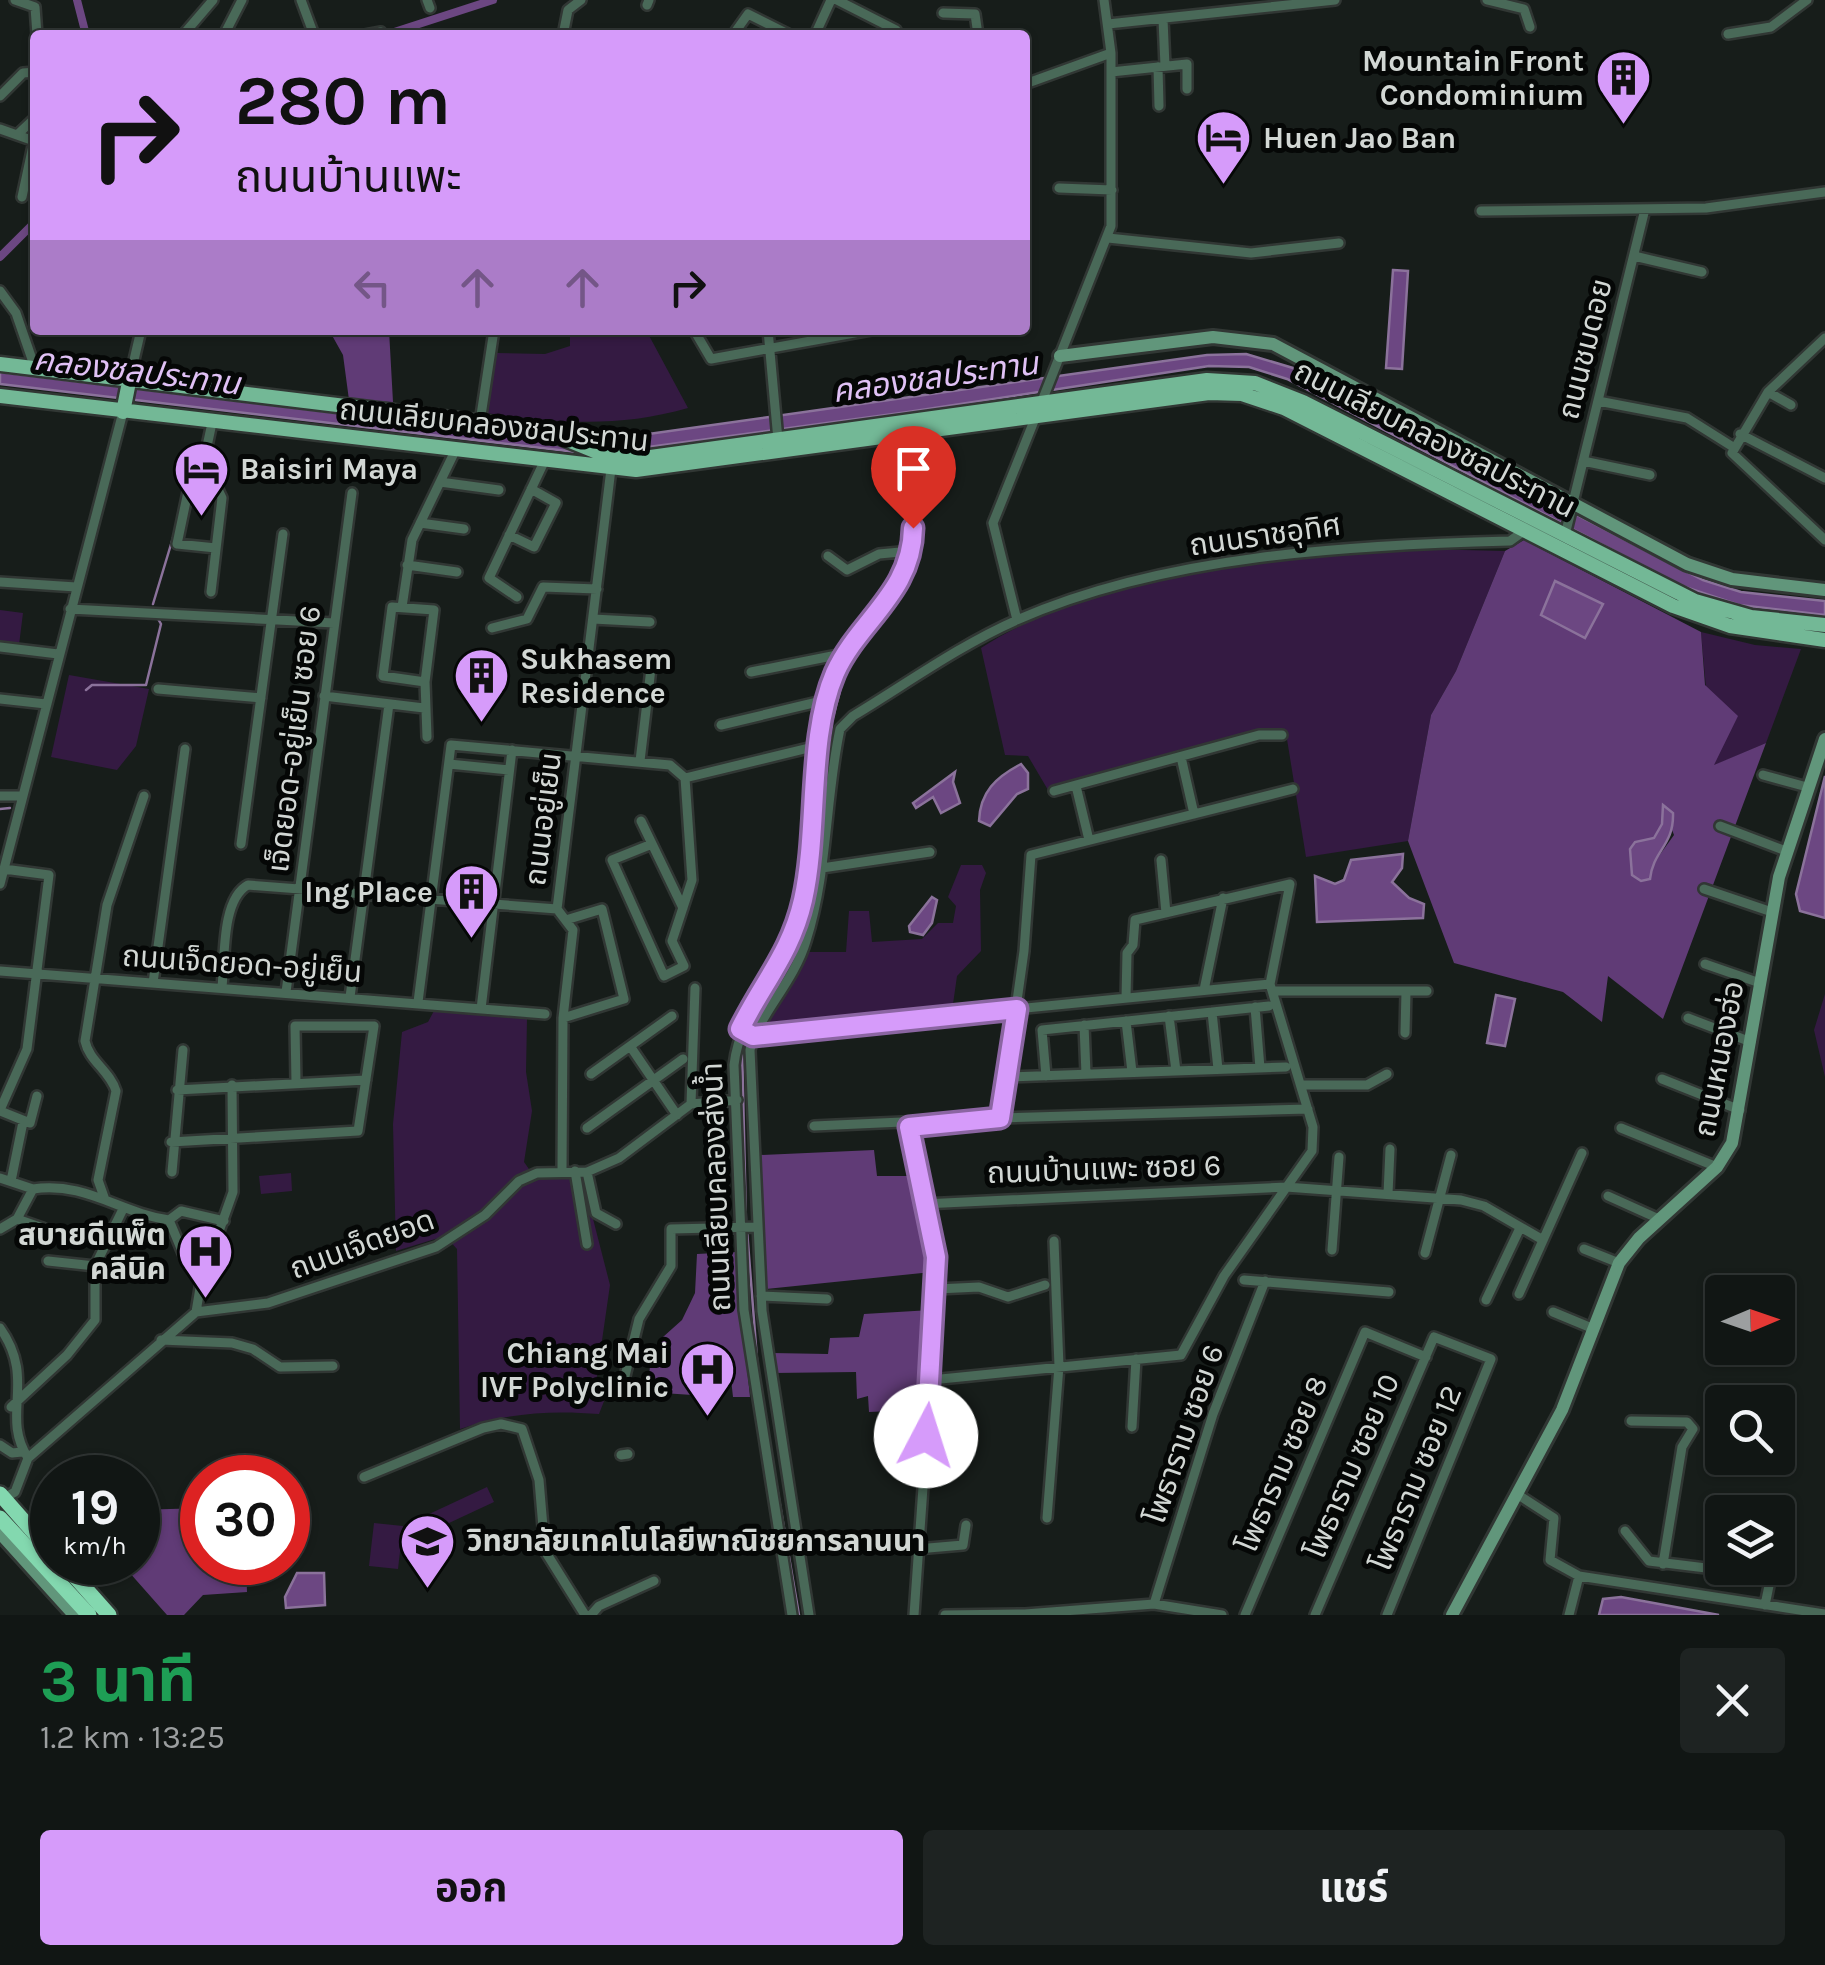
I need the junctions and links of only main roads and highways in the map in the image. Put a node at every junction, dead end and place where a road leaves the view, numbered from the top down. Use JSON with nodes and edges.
{"nodes":[{"id":1,"x":1059,"y":360,"type":"road end"},
{"id":2,"x":0,"y":364,"type":"edge"},
{"id":3,"x":130,"y":377,"type":"junction"},
{"id":4,"x":0,"y":396,"type":"edge"},
{"id":5,"x":1065,"y":405,"type":"junction"},
{"id":6,"x":985,"y":409,"type":"junction"},
{"id":7,"x":123,"y":412,"type":"junction"},
{"id":8,"x":1030,"y":417,"type":"junction"},
{"id":9,"x":612,"y":463,"type":"junction"},
{"id":10,"x":1527,"y":524,"type":"junction"},
{"id":11,"x":1825,"y":590,"type":"edge"},
{"id":12,"x":1825,"y":626,"type":"edge"},
{"id":13,"x":1825,"y":640,"type":"edge"},
{"id":14,"x":1825,"y":739,"type":"edge"},
{"id":15,"x":2,"y":1496,"type":"edge"},
{"id":16,"x":0,"y":1518,"type":"edge"},
{"id":17,"x":30,"y":1528,"type":"edge"},
{"id":18,"x":0,"y":1533,"type":"edge"},
{"id":19,"x":82,"y":1585,"type":"edge"},
{"id":20,"x":63,"y":1609,"type":"edge"},
{"id":21,"x":74,"y":1615,"type":"edge"},
{"id":22,"x":89,"y":1615,"type":"edge"},
{"id":23,"x":109,"y":1615,"type":"edge"},
{"id":24,"x":1452,"y":1615,"type":"edge"}],
"edges":[{"from":1,"to":11,"type":"main road"},
{"from":2,"to":3,"type":"main road","name":"ถนนเลียบคลองชลประทาน"},
{"from":3,"to":7,"type":"main road"},
{"from":3,"to":9,"type":"main road","name":"ถนนเลียบคลองชลประทาน"},
{"from":4,"to":7,"type":"main road","name":"ถนนเลียบคลองชลประทาน"},
{"from":5,"to":6,"type":"main road","name":"ถนนเลียบคลองชลประทาน"},
{"from":5,"to":8,"type":"main road","name":"ถนนเลียบคลองชลประทาน"},
{"from":5,"to":10,"type":"main road","name":"ถนนเลียบคลองชลประทาน"},
{"from":6,"to":8,"type":"main road"},
{"from":6,"to":9,"type":"main road","name":"ถนนเลียบคลองชลประทาน"},
{"from":7,"to":9,"type":"main road","name":"ถนนเลียบคลองชลประทาน"},
{"from":8,"to":9,"type":"main road","name":"ถนนเลียบคลองชลประทาน"},
{"from":10,"to":12,"type":"main road","name":"ถนนเลียบคลองชลประทาน"},
{"from":10,"to":13,"type":"main road","name":"ถนนเลียบคลองชลประทาน"},
{"from":14,"to":24,"type":"main road","name":"ถนนหนองฮ่อ"},
{"from":15,"to":17,"type":"highway"},
{"from":16,"to":22,"type":"highway"},
{"from":18,"to":20,"type":"main road"},
{"from":19,"to":23,"type":"highway"},
{"from":20,"to":21,"type":"main road"}]}
